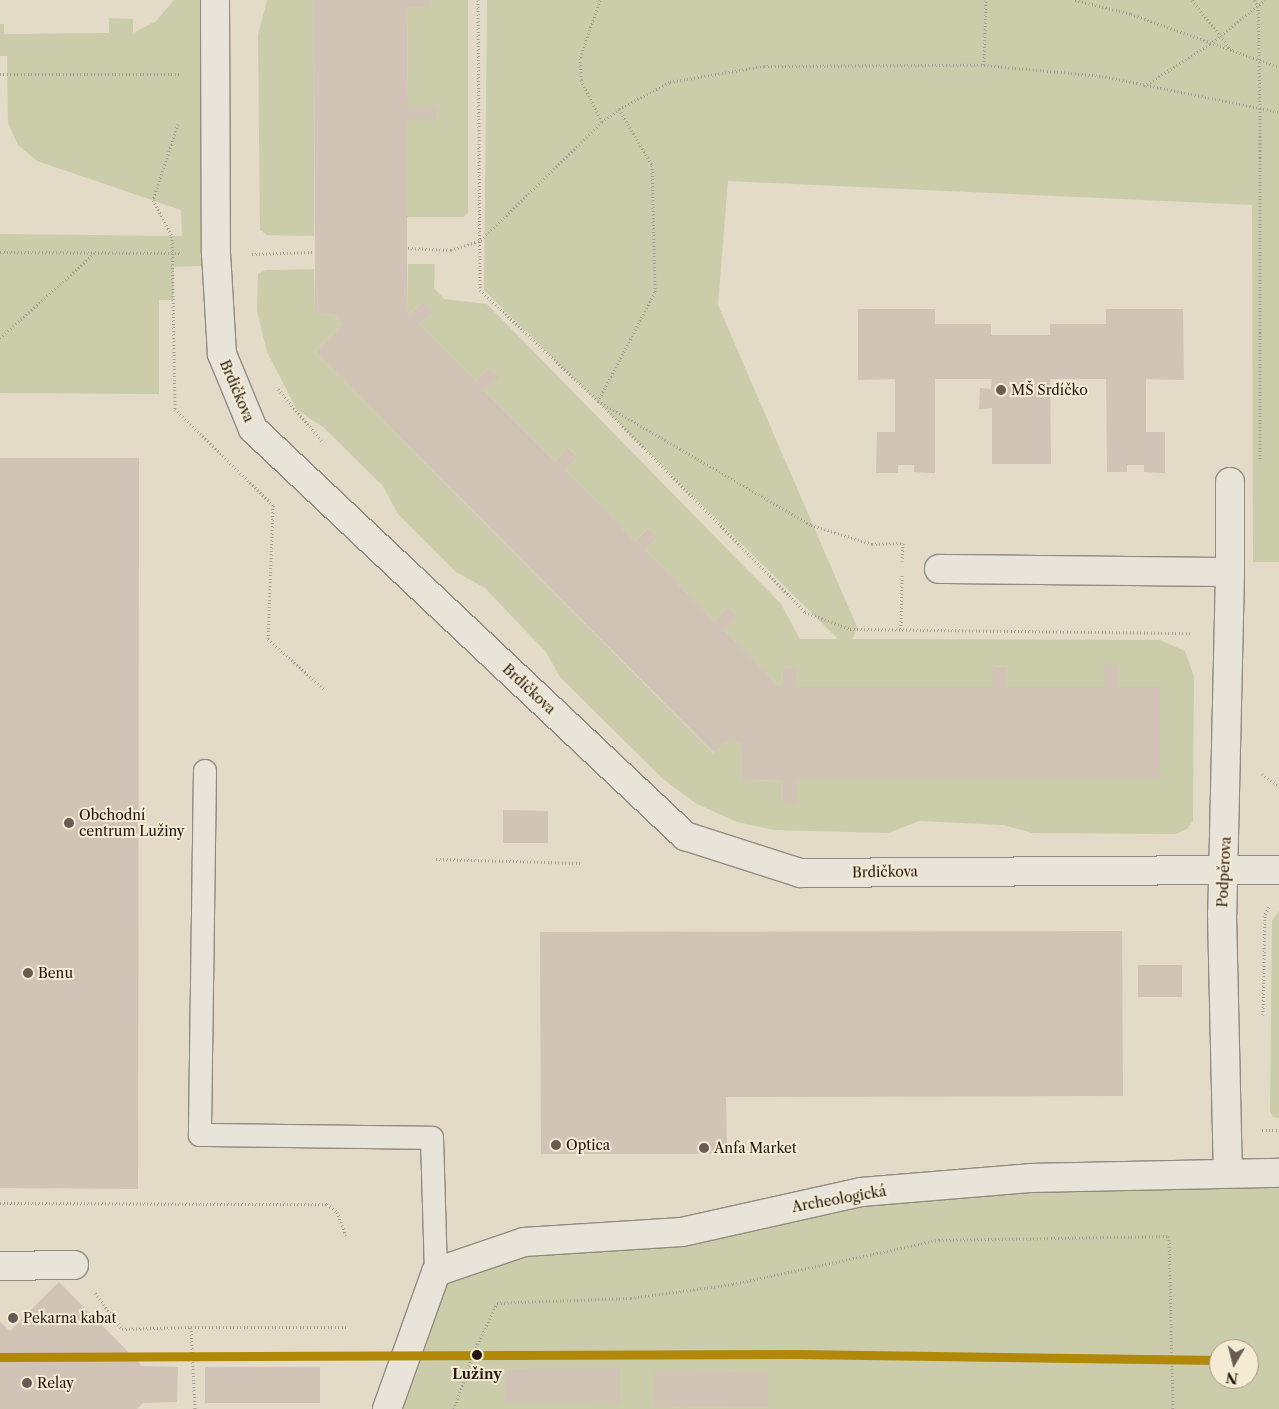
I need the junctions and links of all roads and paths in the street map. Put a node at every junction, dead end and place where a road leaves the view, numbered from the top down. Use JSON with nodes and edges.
{"nodes":[{"id":1,"x":216,"y":0,"type":"edge"},
{"id":2,"x":478,"y":0,"type":"edge"},
{"id":3,"x":600,"y":0,"type":"edge"},
{"id":4,"x":986,"y":0,"type":"edge"},
{"id":5,"x":1075,"y":0,"type":"edge"},
{"id":6,"x":1192,"y":0,"type":"edge"},
{"id":7,"x":1254,"y":0,"type":"edge"},
{"id":8,"x":1265,"y":0,"type":"edge"},
{"id":9,"x":1258,"y":6,"type":"junction"},
{"id":10,"x":1221,"y":35,"type":"junction"},
{"id":11,"x":1210,"y":44,"type":"junction"},
{"id":12,"x":1233,"y":53,"type":"junction"},
{"id":13,"x":1258,"y":61,"type":"junction"},
{"id":14,"x":984,"y":65,"type":"junction"},
{"id":15,"x":1279,"y":66,"type":"edge"},
{"id":16,"x":0,"y":74,"type":"edge"},
{"id":17,"x":216,"y":74,"type":"junction"},
{"id":18,"x":1144,"y":86,"type":"junction"},
{"id":19,"x":1260,"y":108,"type":"junction"},
{"id":20,"x":619,"y":109,"type":"junction"},
{"id":21,"x":1279,"y":112,"type":"edge"},
{"id":22,"x":180,"y":119,"type":"dead end"},
{"id":23,"x":602,"y":122,"type":"junction"},
{"id":24,"x":480,"y":240,"type":"junction"},
{"id":25,"x":252,"y":244,"type":"dead end"},
{"id":26,"x":408,"y":248,"type":"dead end"},
{"id":27,"x":0,"y":252,"type":"edge"},
{"id":28,"x":96,"y":252,"type":"junction"},
{"id":29,"x":173,"y":252,"type":"junction"},
{"id":30,"x":314,"y":252,"type":"dead end"},
{"id":31,"x":216,"y":253,"type":"junction"},
{"id":32,"x":252,"y":254,"type":"junction"},
{"id":33,"x":253,"y":263,"type":"dead end"},
{"id":34,"x":0,"y":338,"type":"edge"},
{"id":35,"x":272,"y":383,"type":"dead end"},
{"id":36,"x":598,"y":401,"type":"junction"},
{"id":37,"x":323,"y":442,"type":"dead end"},
{"id":38,"x":1260,"y":471,"type":"dead end"},
{"id":39,"x":1230,"y":482,"type":"dead end"},
{"id":40,"x":270,"y":558,"type":"dead end"},
{"id":41,"x":939,"y":569,"type":"dead end"},
{"id":42,"x":1230,"y":572,"type":"junction"},
{"id":43,"x":901,"y":629,"type":"junction"},
{"id":44,"x":1196,"y":641,"type":"dead end"},
{"id":45,"x":325,"y":690,"type":"dead end"},
{"id":46,"x":1255,"y":768,"type":"dead end"},
{"id":47,"x":205,"y":771,"type":"dead end"},
{"id":48,"x":1279,"y":787,"type":"edge"},
{"id":49,"x":436,"y":859,"type":"dead end"},
{"id":50,"x":582,"y":862,"type":"dead end"},
{"id":51,"x":1223,"y":870,"type":"junction"},
{"id":52,"x":1279,"y":870,"type":"edge"},
{"id":53,"x":1272,"y":902,"type":"dead end"},
{"id":54,"x":1263,"y":1022,"type":"dead end"},
{"id":55,"x":1261,"y":1120,"type":"dead end"},
{"id":56,"x":1260,"y":1130,"type":"dead end"},
{"id":57,"x":1228,"y":1172,"type":"junction"},
{"id":58,"x":1279,"y":1173,"type":"edge"},
{"id":59,"x":0,"y":1204,"type":"edge"},
{"id":60,"x":346,"y":1235,"type":"dead end"},
{"id":61,"x":74,"y":1265,"type":"joint"},
{"id":62,"x":0,"y":1266,"type":"edge"},
{"id":63,"x":436,"y":1272,"type":"junction"},
{"id":64,"x":191,"y":1327,"type":"junction"},
{"id":65,"x":346,"y":1327,"type":"dead end"},
{"id":66,"x":195,"y":1409,"type":"edge"},
{"id":67,"x":387,"y":1409,"type":"edge"},
{"id":68,"x":454,"y":1409,"type":"edge"},
{"id":69,"x":1173,"y":1409,"type":"edge"}],
"edges":[{"from":1,"to":17,"type":"street","name":"Brdičkova"},
{"from":2,"to":24,"type":"path"},
{"from":3,"to":23,"type":"path"},
{"from":4,"to":14,"type":"path"},
{"from":5,"to":11,"type":"path"},
{"from":6,"to":10,"type":"path"},
{"from":7,"to":9,"type":"path"},
{"from":8,"to":9,"type":"path"},
{"from":9,"to":10,"type":"path"},
{"from":9,"to":13,"type":"path"},
{"from":10,"to":11,"type":"path"},
{"from":10,"to":12,"type":"path"},
{"from":11,"to":12,"type":"path"},
{"from":11,"to":18,"type":"path"},
{"from":12,"to":13,"type":"path"},
{"from":13,"to":15,"type":"path"},
{"from":13,"to":19,"type":"path"},
{"from":14,"to":18,"type":"path"},
{"from":14,"to":20,"type":"path"},
{"from":16,"to":17,"type":"path"},
{"from":17,"to":31,"type":"street","name":"Brdičkova"},
{"from":18,"to":19,"type":"path"},
{"from":19,"to":21,"type":"path"},
{"from":19,"to":38,"type":"path"},
{"from":20,"to":23,"type":"path"},
{"from":20,"to":36,"type":"path"},
{"from":22,"to":29,"type":"path"},
{"from":23,"to":24,"type":"path"},
{"from":24,"to":26,"type":"path"},
{"from":24,"to":36,"type":"path"},
{"from":25,"to":32,"type":"path"},
{"from":27,"to":28,"type":"path"},
{"from":28,"to":29,"type":"path"},
{"from":28,"to":34,"type":"path"},
{"from":29,"to":31,"type":"path"},
{"from":30,"to":32,"type":"path"},
{"from":31,"to":32,"type":"path"},
{"from":31,"to":51,"type":"street","name":"Brdičkova"},
{"from":32,"to":33,"type":"path"},
{"from":35,"to":37,"type":"path"},
{"from":36,"to":43,"type":"path"},
{"from":36,"to":43,"type":"path"},
{"from":39,"to":42,"type":"street","name":"Podpěrova"},
{"from":40,"to":45,"type":"path"},
{"from":41,"to":42,"type":"street"},
{"from":42,"to":51,"type":"street","name":"Podpěrova"},
{"from":43,"to":44,"type":"path"},
{"from":46,"to":48,"type":"path"},
{"from":47,"to":63,"type":"lane"},
{"from":49,"to":50,"type":"path"},
{"from":51,"to":52,"type":"street","name":"Brdičkova"},
{"from":51,"to":57,"type":"street","name":"Podpěrova"},
{"from":53,"to":54,"type":"path"},
{"from":55,"to":56,"type":"path"},
{"from":57,"to":58,"type":"street","name":"Archeologická"},
{"from":57,"to":63,"type":"street","name":"Archeologická"},
{"from":59,"to":60,"type":"path"},
{"from":61,"to":62,"type":"street"},
{"from":61,"to":64,"type":"path"},
{"from":63,"to":67,"type":"street"},
{"from":64,"to":65,"type":"path"},
{"from":64,"to":66,"type":"path"},
{"from":68,"to":69,"type":"path"}]}
